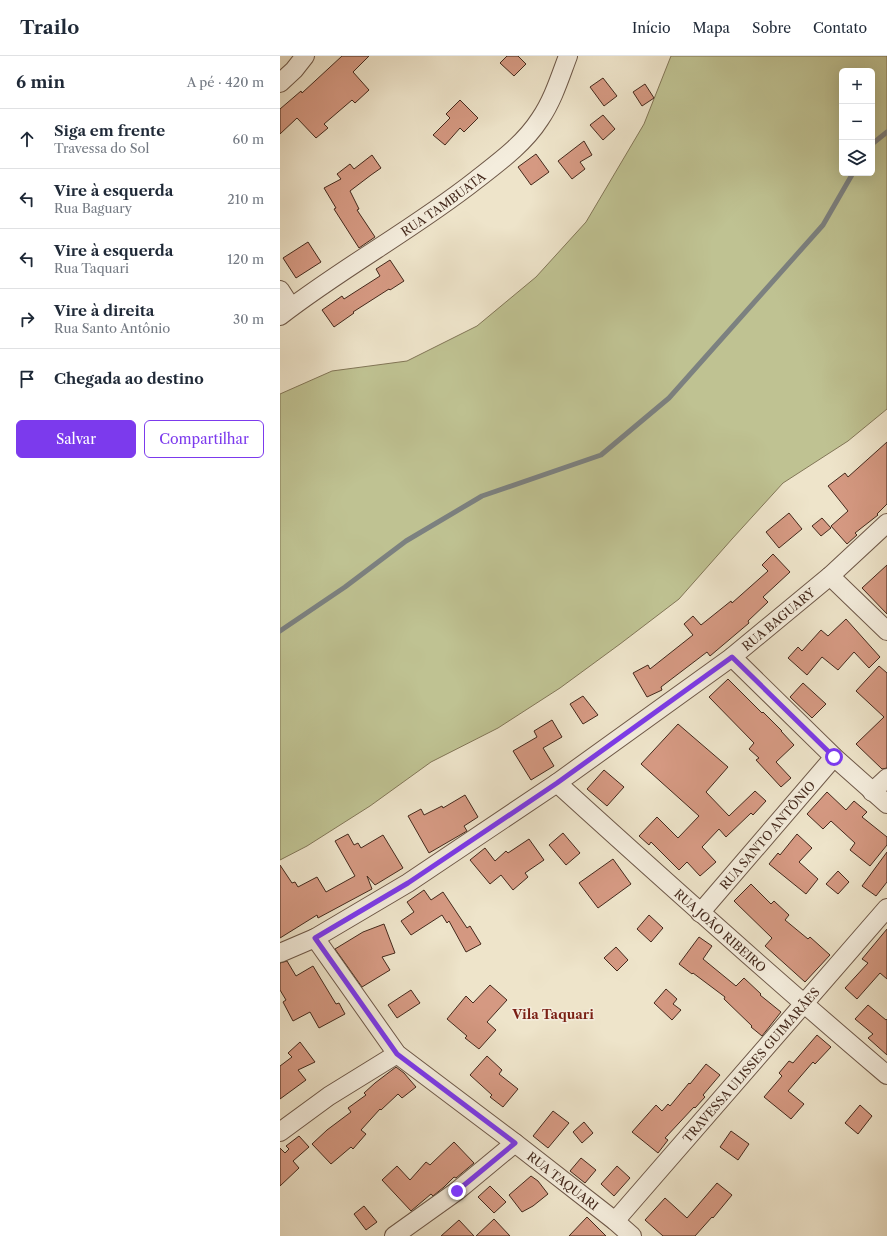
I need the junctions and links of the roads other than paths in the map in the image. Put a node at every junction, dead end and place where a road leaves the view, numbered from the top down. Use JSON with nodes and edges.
{"nodes":[{"id":1,"x":305,"y":56,"type":"edge"},
{"id":2,"x":568,"y":56,"type":"edge"},
{"id":3,"x":280,"y":83,"type":"edge"},
{"id":4,"x":280,"y":290,"type":"edge"},
{"id":5,"x":286,"y":312,"type":"edge"},
{"id":6,"x":887,"y":523,"type":"edge"},
{"id":7,"x":830,"y":576,"type":"junction"},
{"id":8,"x":887,"y":631,"type":"edge"},
{"id":9,"x":732,"y":657,"type":"junction"},
{"id":10,"x":834,"y":757,"type":"junction"},
{"id":11,"x":887,"y":778,"type":"edge"},
{"id":12,"x":557,"y":783,"type":"junction"},
{"id":13,"x":872,"y":792,"type":"junction"},
{"id":14,"x":887,"y":804,"type":"edge"},
{"id":15,"x":887,"y":908,"type":"edge"},
{"id":16,"x":700,"y":913,"type":"junction"},
{"id":17,"x":315,"y":938,"type":"junction"},
{"id":18,"x":280,"y":953,"type":"edge"},
{"id":19,"x":804,"y":1004,"type":"junction"},
{"id":20,"x":397,"y":1054,"type":"junction"},
{"id":21,"x":887,"y":1075,"type":"edge"},
{"id":22,"x":280,"y":1132,"type":"edge"},
{"id":23,"x":515,"y":1143,"type":"junction"},
{"id":24,"x":615,"y":1221,"type":"junction"},
{"id":25,"x":394,"y":1236,"type":"edge"},
{"id":26,"x":632,"y":1236,"type":"edge"}],
"edges":[{"from":1,"to":3,"type":"street"},
{"from":2,"to":5,"type":"street","name":"RUA TAMBUATA"},
{"from":4,"to":5,"type":"street"},
{"from":6,"to":7,"type":"street","name":"RUA BAGUARY"},
{"from":7,"to":8,"type":"street"},
{"from":7,"to":9,"type":"street","name":"RUA BAGUARY"},
{"from":9,"to":10,"type":"street"},
{"from":9,"to":12,"type":"street","name":"RUA BAGUARY"},
{"from":10,"to":13,"type":"street"},
{"from":10,"to":16,"type":"street","name":"RUA SANTO ANTÔNIO"},
{"from":11,"to":13,"type":"street"},
{"from":12,"to":16,"type":"street","name":"RUA JOÃO RIBEIRO"},
{"from":12,"to":17,"type":"street","name":"RUA BAGUARY"},
{"from":13,"to":14,"type":"street"},
{"from":15,"to":19,"type":"street","name":"TRAVESSA ULISSES GUIMARÃES"},
{"from":16,"to":19,"type":"street","name":"RUA JOÃO RIBEIRO"},
{"from":17,"to":18,"type":"street","name":"RUA BAGUARY"},
{"from":17,"to":20,"type":"street","name":"RUA TAQUARI"},
{"from":19,"to":21,"type":"street","name":"RUA JOÃO RIBEIRO"},
{"from":19,"to":24,"type":"street","name":"TRAVESSA ULISSES GUIMARÃES"},
{"from":20,"to":22,"type":"street"},
{"from":20,"to":23,"type":"street","name":"RUA TAQUARI"},
{"from":23,"to":24,"type":"street","name":"RUA TAQUARI"},
{"from":23,"to":25,"type":"street"},
{"from":24,"to":26,"type":"street","name":"RUA TAQUARI"}]}
